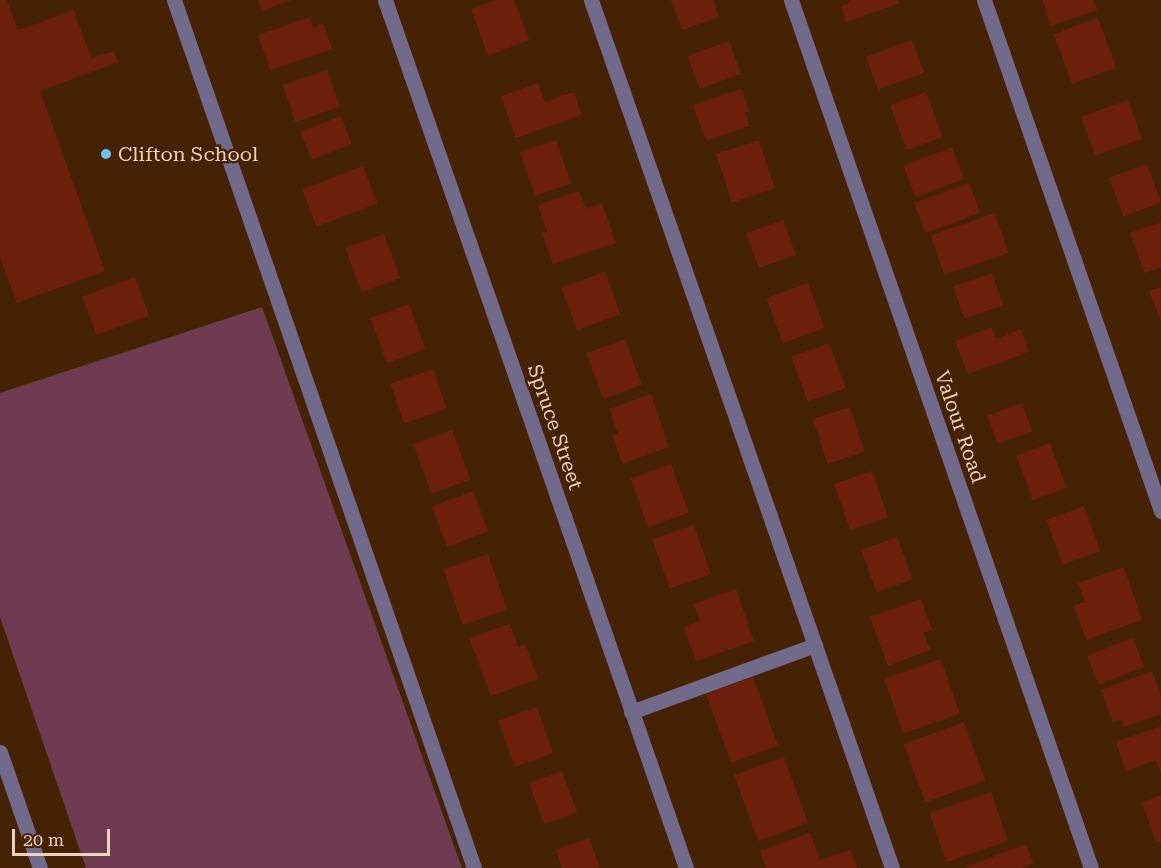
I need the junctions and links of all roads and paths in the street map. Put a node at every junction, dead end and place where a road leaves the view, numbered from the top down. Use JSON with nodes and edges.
{"nodes":[{"id":1,"x":174,"y":0,"type":"edge"},
{"id":2,"x":385,"y":0,"type":"edge"},
{"id":3,"x":591,"y":0,"type":"edge"},
{"id":4,"x":791,"y":0,"type":"edge"},
{"id":5,"x":984,"y":0,"type":"edge"},
{"id":6,"x":1161,"y":511,"type":"edge"},
{"id":7,"x":815,"y":645,"type":"junction"},
{"id":8,"x":631,"y":712,"type":"junction"},
{"id":9,"x":0,"y":752,"type":"edge"},
{"id":10,"x":40,"y":868,"type":"edge"},
{"id":11,"x":474,"y":868,"type":"edge"},
{"id":12,"x":686,"y":868,"type":"edge"},
{"id":13,"x":892,"y":868,"type":"edge"},
{"id":14,"x":1091,"y":868,"type":"edge"}],
"edges":[{"from":1,"to":11,"type":"street"},
{"from":2,"to":8,"type":"street","name":"Spruce Street"},
{"from":3,"to":7,"type":"street"},
{"from":4,"to":14,"type":"street","name":"Valour Road"},
{"from":5,"to":6,"type":"street"},
{"from":7,"to":8,"type":"street"},
{"from":7,"to":13,"type":"street"},
{"from":8,"to":12,"type":"street","name":"Spruce Street"},
{"from":9,"to":10,"type":"street"}]}
